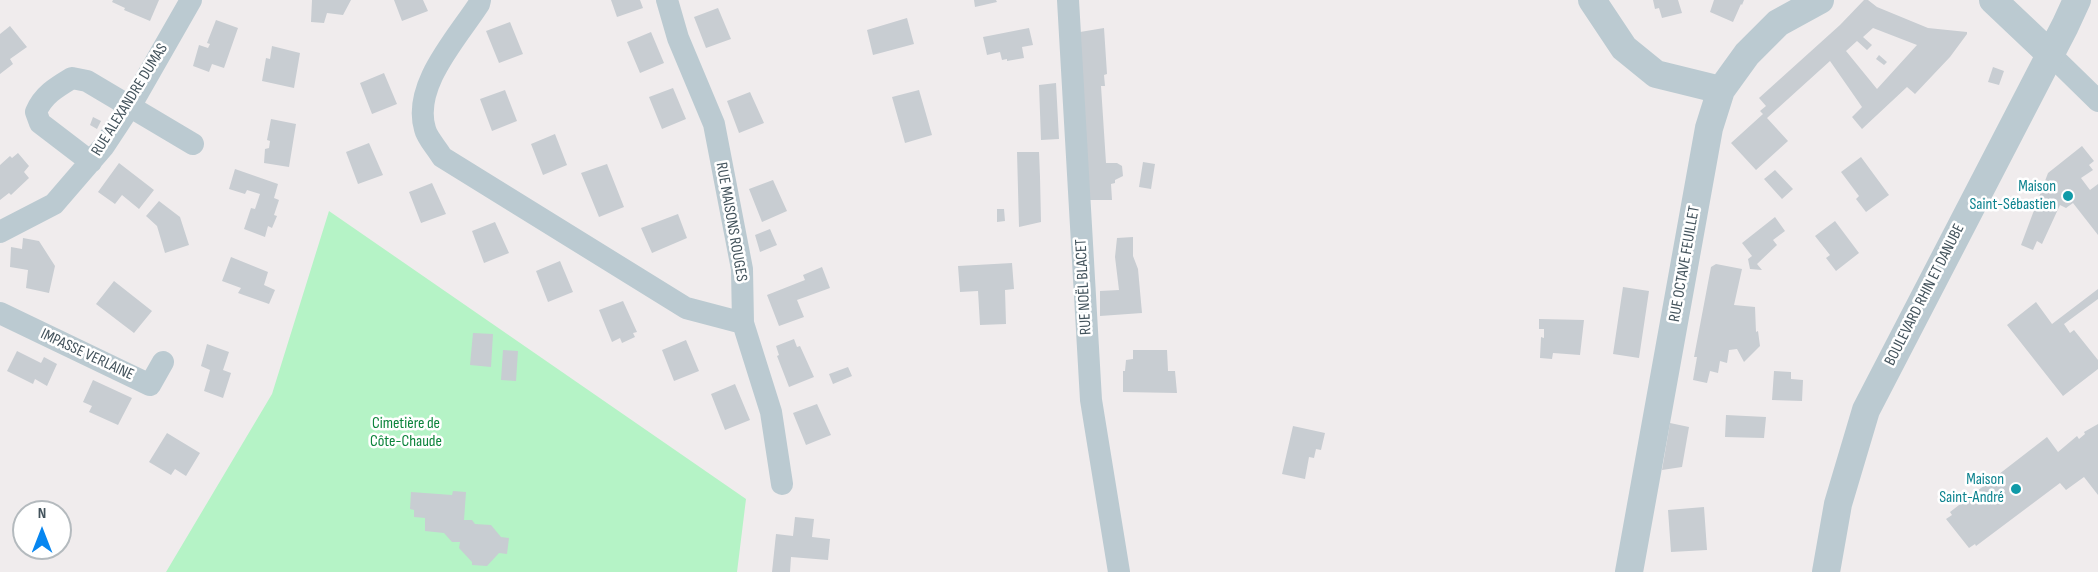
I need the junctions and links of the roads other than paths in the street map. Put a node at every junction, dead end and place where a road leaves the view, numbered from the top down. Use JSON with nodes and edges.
{"nodes":[{"id":1,"x":191,"y":0,"type":"edge"},
{"id":2,"x":480,"y":0,"type":"edge"},
{"id":3,"x":667,"y":0,"type":"edge"},
{"id":4,"x":1068,"y":0,"type":"edge"},
{"id":5,"x":1592,"y":0,"type":"edge"},
{"id":6,"x":1820,"y":0,"type":"edge"},
{"id":7,"x":1993,"y":0,"type":"edge"},
{"id":8,"x":2077,"y":0,"type":"edge"},
{"id":9,"x":2050,"y":54,"type":"junction"},
{"id":10,"x":1721,"y":90,"type":"junction"},
{"id":11,"x":2098,"y":101,"type":"edge"},
{"id":12,"x":131,"y":105,"type":"junction"},
{"id":13,"x":194,"y":144,"type":"dead end"},
{"id":14,"x":91,"y":162,"type":"junction"},
{"id":15,"x":0,"y":232,"type":"edge"},
{"id":16,"x":0,"y":313,"type":"edge"},
{"id":17,"x":743,"y":323,"type":"junction"},
{"id":18,"x":163,"y":362,"type":"dead end"},
{"id":19,"x":782,"y":484,"type":"dead end"},
{"id":20,"x":1119,"y":572,"type":"edge"},
{"id":21,"x":1629,"y":572,"type":"edge"},
{"id":22,"x":1827,"y":572,"type":"edge"}],
"edges":[{"from":1,"to":12,"type":"street","name":"RUE ALEXANDRE DUMAS"},
{"from":2,"to":17,"type":"street"},
{"from":3,"to":17,"type":"street","name":"RUE MAISONS ROUGES"},
{"from":4,"to":20,"type":"street","name":"RUE NOËL BLACET"},
{"from":5,"to":10,"type":"street"},
{"from":6,"to":10,"type":"street","name":"RUE OCTAVE FEUILLET"},
{"from":7,"to":9,"type":"street"},
{"from":8,"to":9,"type":"street","name":"BOULEVARD RHIN ET DANUBE"},
{"from":9,"to":11,"type":"street"},
{"from":9,"to":22,"type":"street","name":"BOULEVARD RHIN ET DANUBE"},
{"from":10,"to":21,"type":"street","name":"RUE OCTAVE FEUILLET"},
{"from":12,"to":13,"type":"street"},
{"from":12,"to":14,"type":"street","name":"RUE ALEXANDRE DUMAS"},
{"from":12,"to":14,"type":"street"},
{"from":14,"to":15,"type":"street","name":"RUE ALEXANDRE DUMAS"},
{"from":16,"to":18,"type":"street","name":"IMPASSE VERLAINE"},
{"from":17,"to":19,"type":"street","name":"RUE MAISONS ROUGES"}]}
